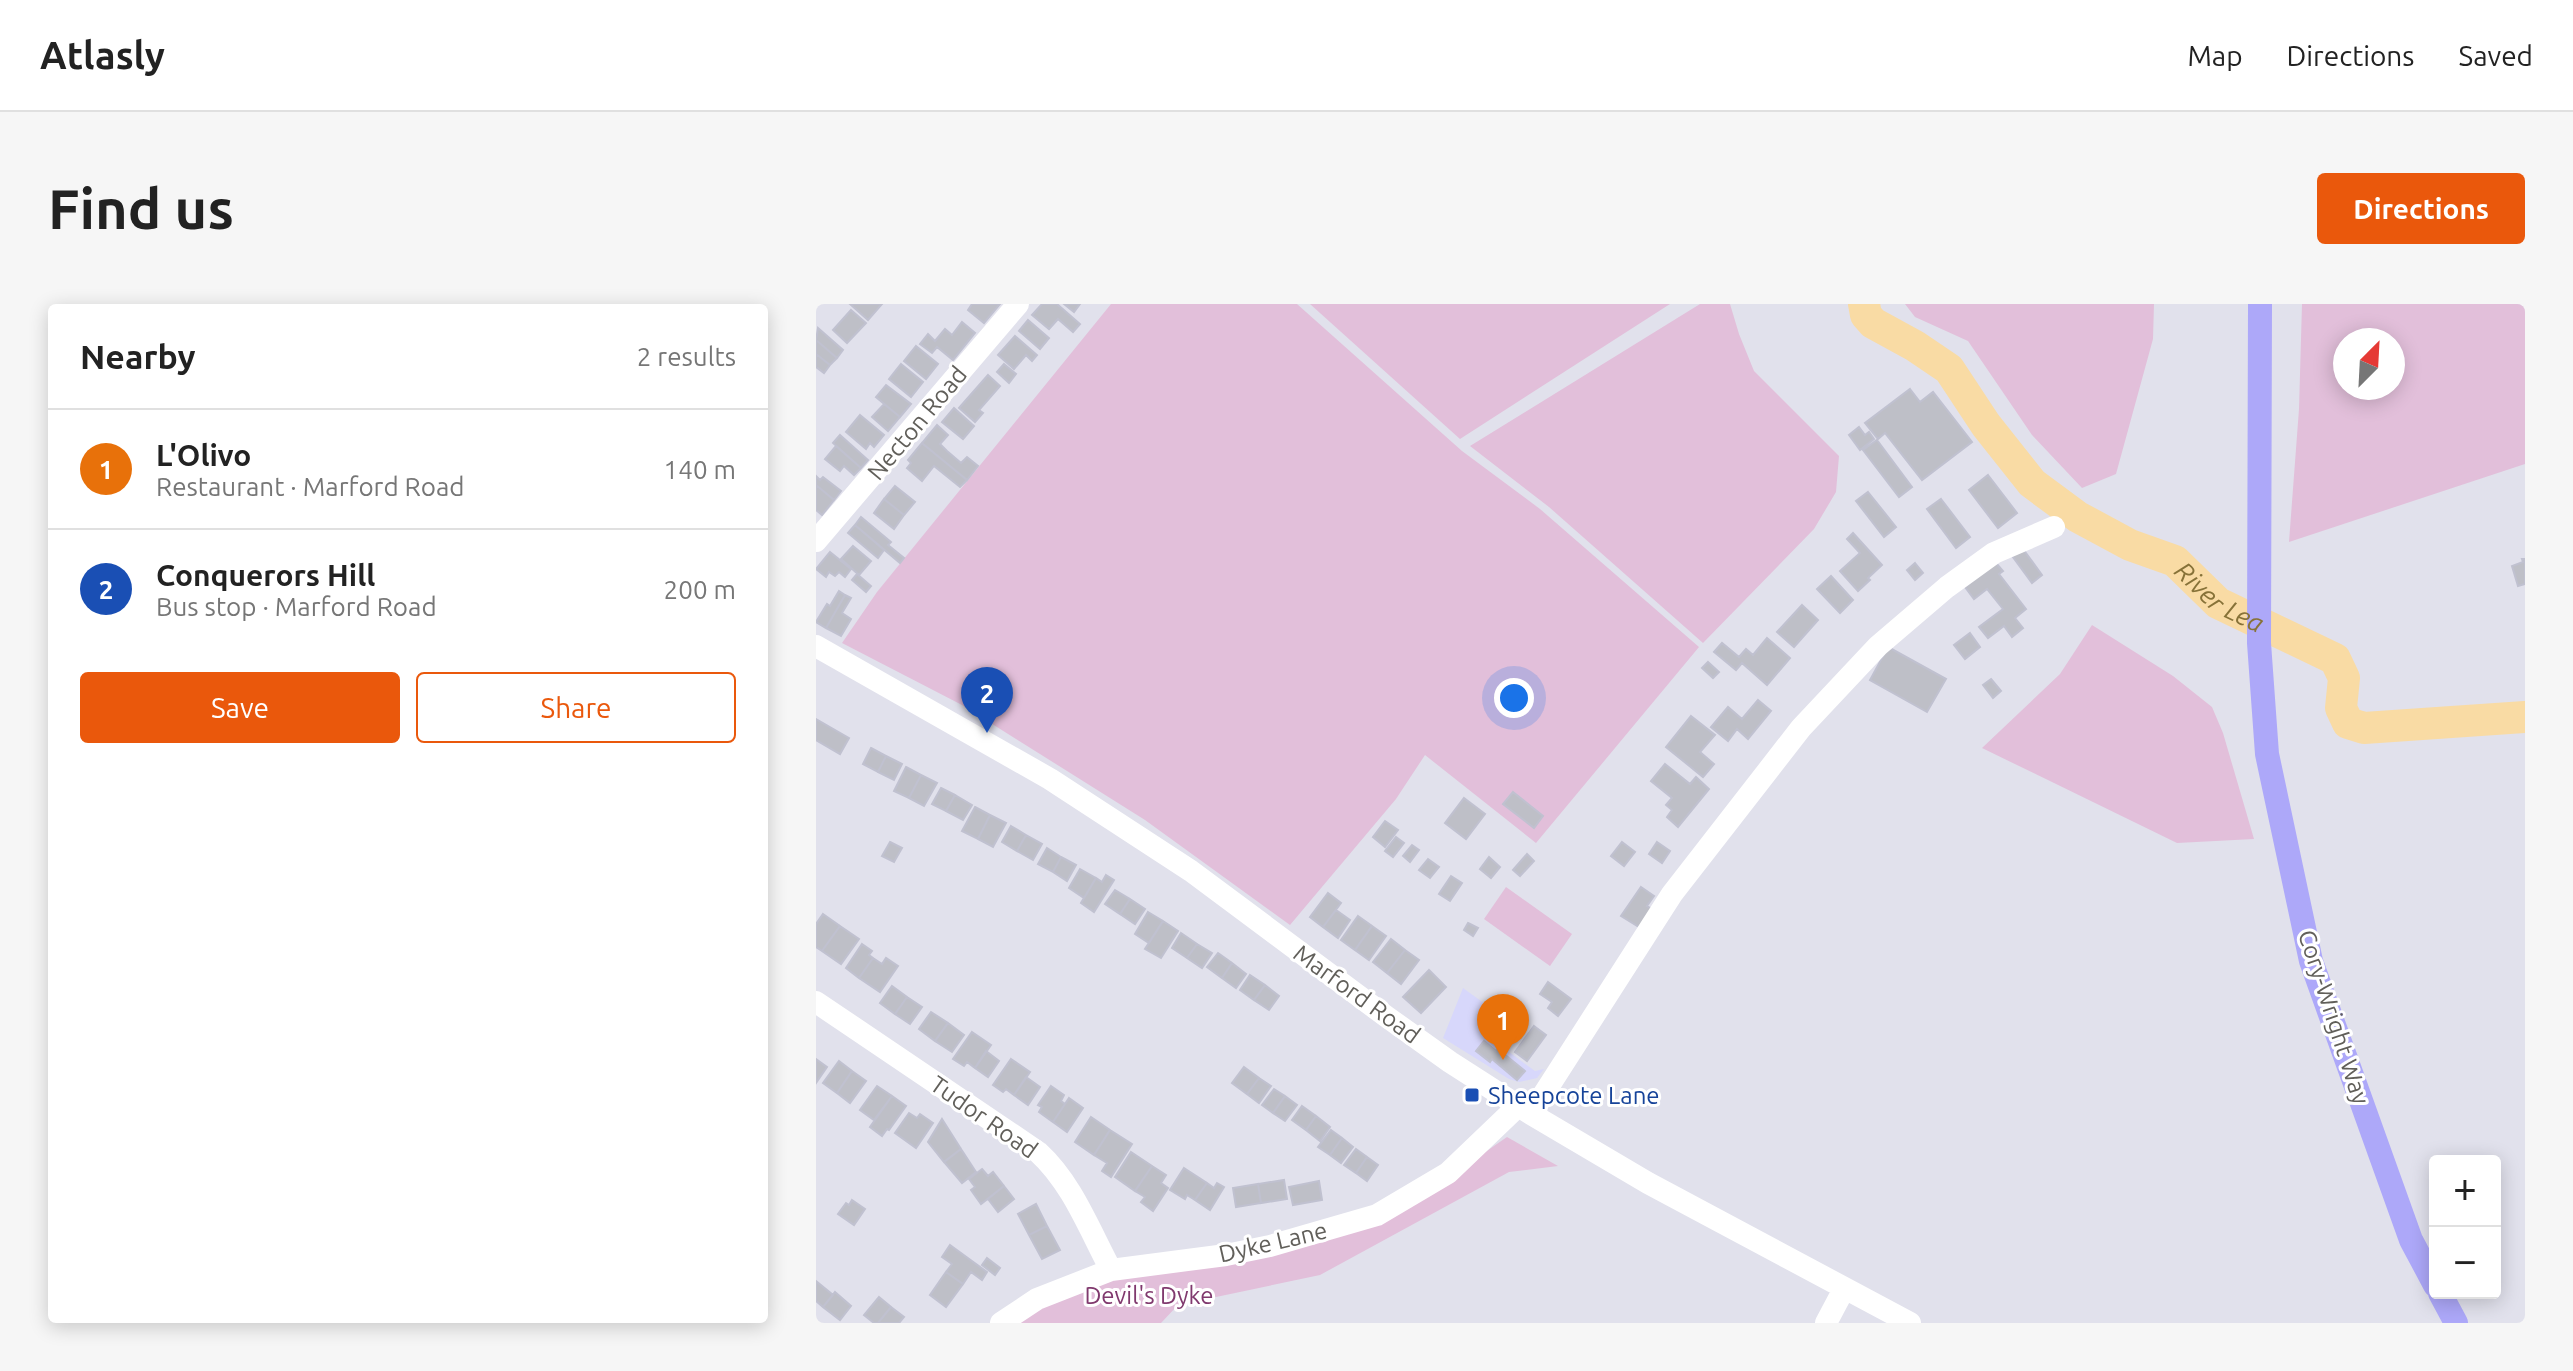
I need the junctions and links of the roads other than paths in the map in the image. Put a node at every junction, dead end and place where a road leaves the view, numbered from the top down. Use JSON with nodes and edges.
{"nodes":[{"id":1,"x":1018,"y":304,"type":"edge"},
{"id":2,"x":2260,"y":304,"type":"edge"},
{"id":3,"x":2054,"y":527,"type":"dead end"},
{"id":4,"x":816,"y":541,"type":"edge"},
{"id":5,"x":816,"y":646,"type":"edge"},
{"id":6,"x":816,"y":1002,"type":"edge"},
{"id":7,"x":1524,"y":1110,"type":"junction"},
{"id":8,"x":1111,"y":1270,"type":"junction"},
{"id":9,"x":2429,"y":1274,"type":"edge"},
{"id":10,"x":1844,"y":1289,"type":"junction"},
{"id":11,"x":2443,"y":1299,"type":"edge"},
{"id":12,"x":1001,"y":1323,"type":"edge"},
{"id":13,"x":1826,"y":1323,"type":"edge"},
{"id":14,"x":1910,"y":1323,"type":"edge"},
{"id":15,"x":2456,"y":1323,"type":"edge"}],
"edges":[{"from":1,"to":4,"type":"street","name":"Necton Road"},
{"from":2,"to":9,"type":"main road","name":"Cory-Wright Way"},
{"from":3,"to":7,"type":"street"},
{"from":5,"to":7,"type":"street","name":"Marford Road"},
{"from":6,"to":8,"type":"street","name":"Tudor Road"},
{"from":7,"to":8,"type":"street","name":"Dyke Lane"},
{"from":7,"to":10,"type":"street","name":"Marford Road"},
{"from":8,"to":12,"type":"street","name":"Dyke Lane"},
{"from":10,"to":13,"type":"street"},
{"from":10,"to":14,"type":"street","name":"Marford Road"},
{"from":11,"to":15,"type":"main road"}]}
